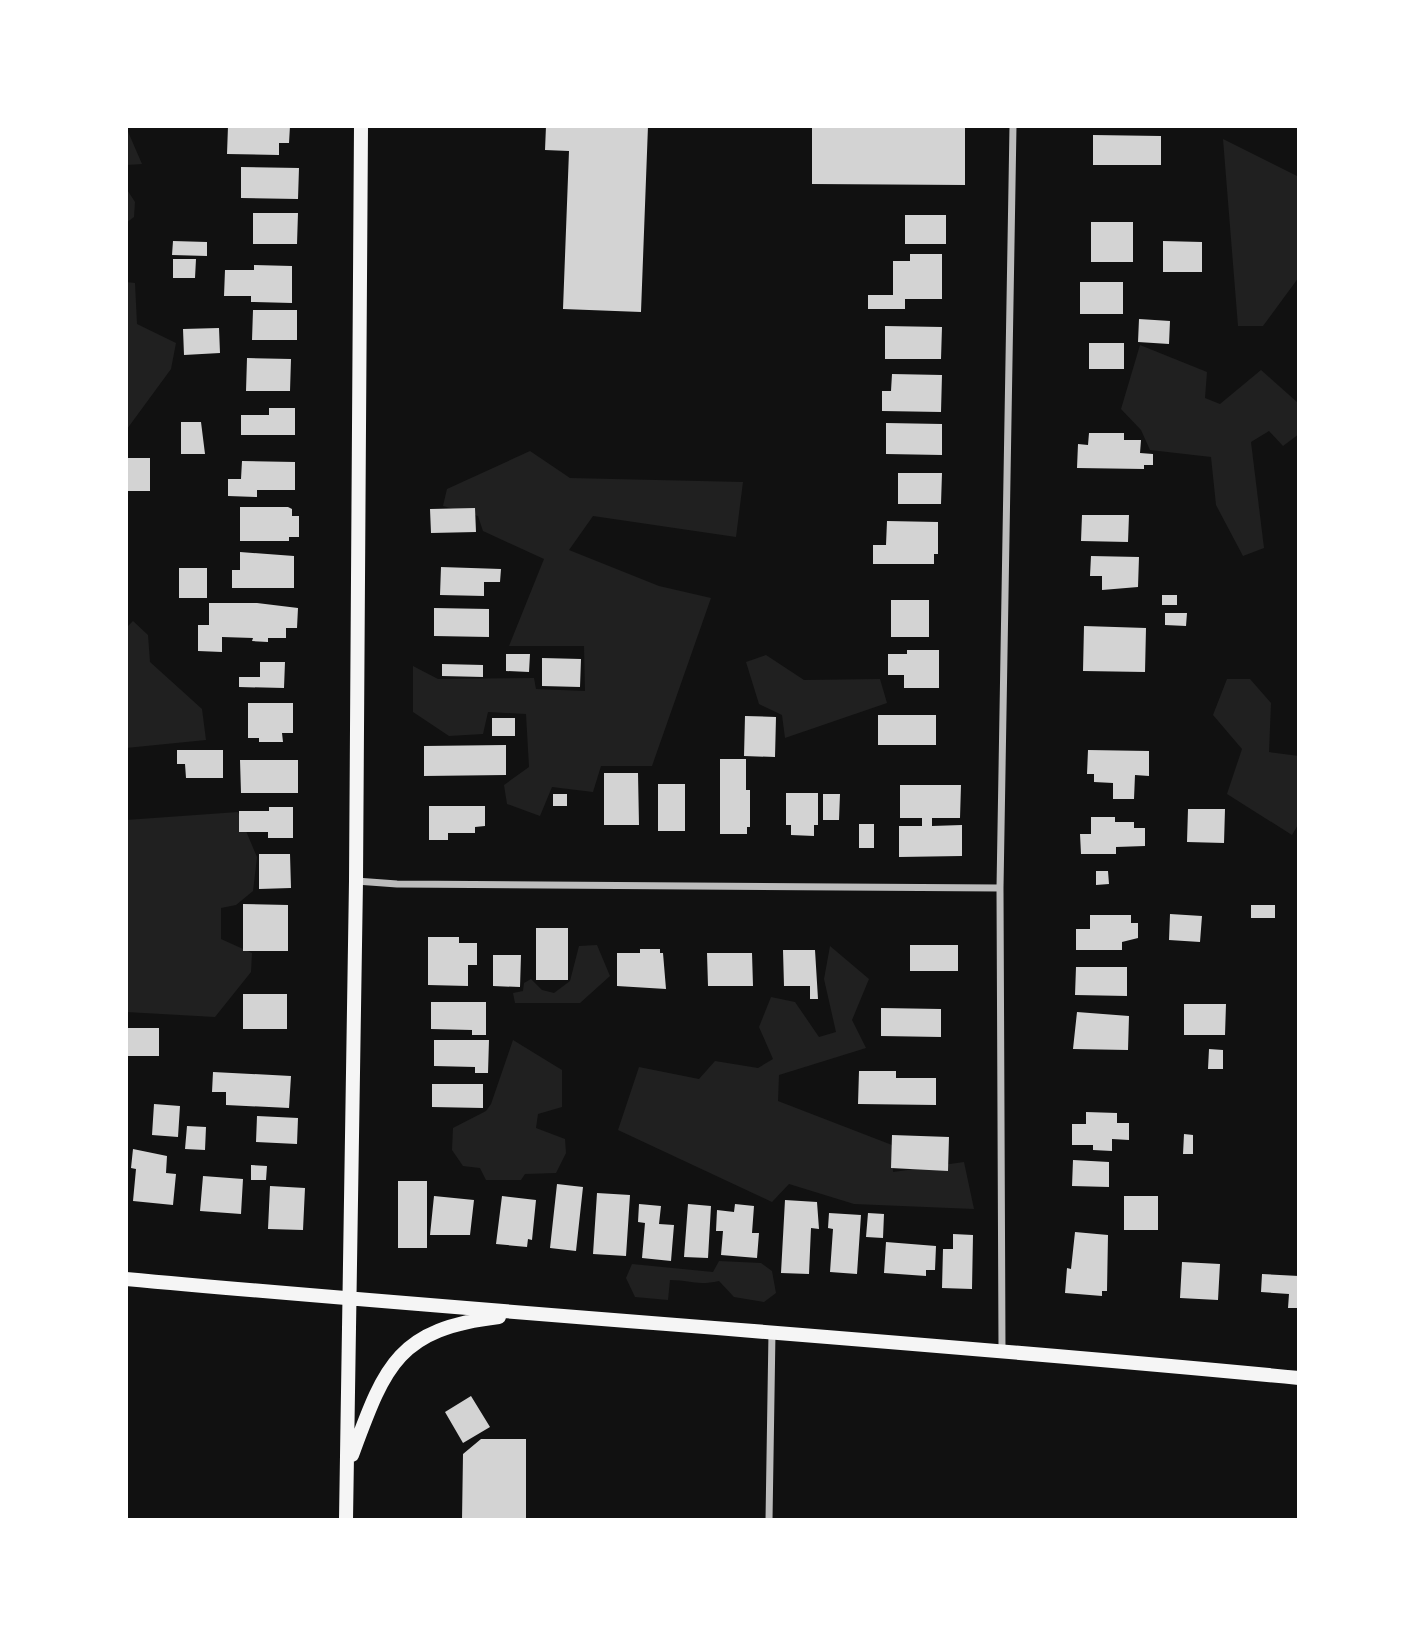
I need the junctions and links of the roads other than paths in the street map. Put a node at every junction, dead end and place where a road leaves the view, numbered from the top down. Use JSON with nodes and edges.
{"nodes":[{"id":1,"x":361,"y":126,"type":"edge"},
{"id":2,"x":1013,"y":126,"type":"edge"},
{"id":3,"x":356,"y":881,"type":"junction"},
{"id":4,"x":1000,"y":888,"type":"junction"},
{"id":5,"x":126,"y":1279,"type":"edge"},
{"id":6,"x":351,"y":1300,"type":"junction"},
{"id":7,"x":532,"y":1313,"type":"junction"},
{"id":8,"x":772,"y":1330,"type":"junction"},
{"id":9,"x":1002,"y":1349,"type":"junction"},
{"id":10,"x":1299,"y":1378,"type":"edge"},
{"id":11,"x":347,"y":1469,"type":"junction"},
{"id":12,"x":346,"y":1520,"type":"edge"},
{"id":13,"x":769,"y":1520,"type":"edge"}],
"edges":[{"from":1,"to":3,"type":"main road"},
{"from":2,"to":4,"type":"street"},
{"from":3,"to":4,"type":"street"},
{"from":3,"to":6,"type":"main road"},
{"from":4,"to":9,"type":"street"},
{"from":5,"to":6,"type":"main road"},
{"from":6,"to":7,"type":"main road"},
{"from":6,"to":11,"type":"main road"},
{"from":7,"to":8,"type":"main road"},
{"from":7,"to":11,"type":"main road"},
{"from":8,"to":9,"type":"main road"},
{"from":8,"to":13,"type":"street"},
{"from":9,"to":10,"type":"main road"},
{"from":11,"to":12,"type":"main road"}]}
